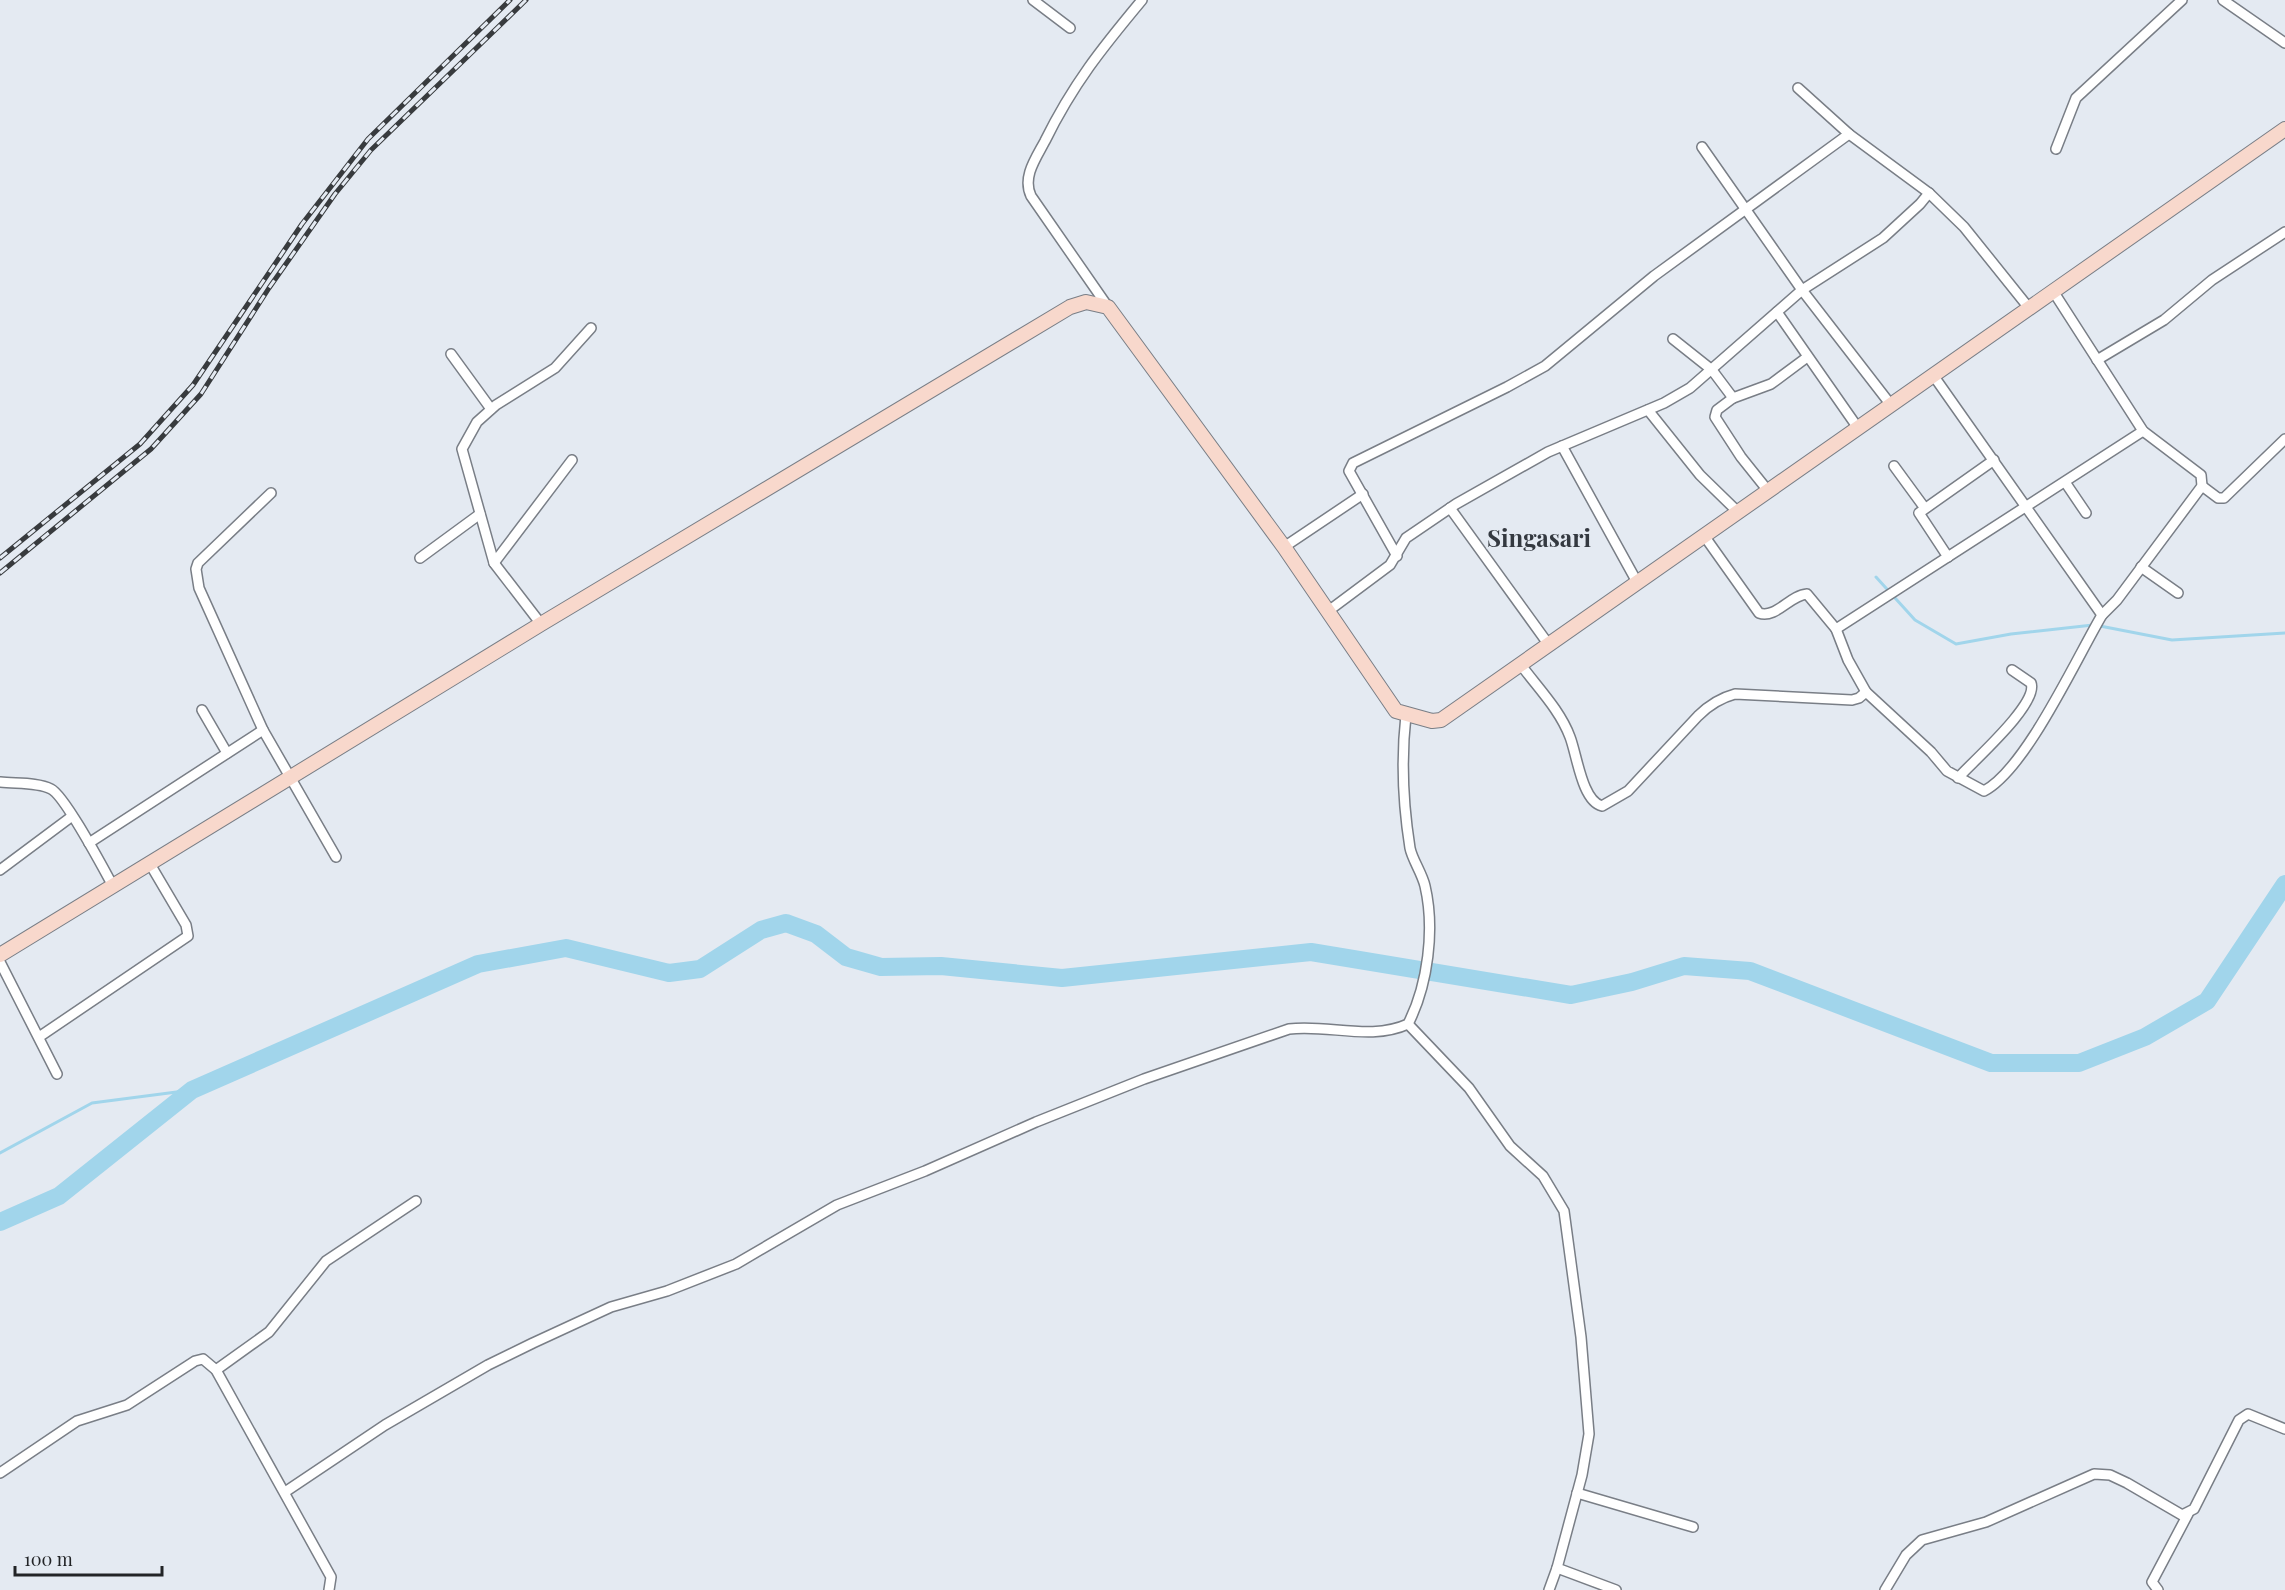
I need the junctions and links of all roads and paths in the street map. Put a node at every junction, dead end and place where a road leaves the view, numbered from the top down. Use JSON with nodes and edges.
{"nodes":[{"id":1,"x":1033,"y":0,"type":"edge"},
{"id":2,"x":1142,"y":0,"type":"edge"},
{"id":3,"x":2182,"y":0,"type":"edge"},
{"id":4,"x":2223,"y":0,"type":"edge"},
{"id":5,"x":1070,"y":28,"type":"dead end"},
{"id":6,"x":2285,"y":43,"type":"edge"},
{"id":7,"x":1798,"y":88,"type":"dead end"},
{"id":8,"x":2285,"y":129,"type":"edge"},
{"id":9,"x":1849,"y":134,"type":"junction"},
{"id":10,"x":1702,"y":147,"type":"dead end"},
{"id":11,"x":2056,"y":149,"type":"dead end"},
{"id":12,"x":1929,"y":193,"type":"junction"},
{"id":13,"x":1746,"y":210,"type":"junction"},
{"id":14,"x":2285,"y":232,"type":"edge"},
{"id":15,"x":1802,"y":290,"type":"junction"},
{"id":16,"x":2053,"y":291,"type":"junction"},
{"id":17,"x":1108,"y":307,"type":"junction"},
{"id":18,"x":2029,"y":308,"type":"junction"},
{"id":19,"x":1777,"y":312,"type":"junction"},
{"id":20,"x":591,"y":328,"type":"dead end"},
{"id":21,"x":1673,"y":339,"type":"dead end"},
{"id":22,"x":451,"y":354,"type":"dead end"},
{"id":23,"x":1806,"y":358,"type":"junction"},
{"id":24,"x":2097,"y":360,"type":"junction"},
{"id":25,"x":1712,"y":370,"type":"junction"},
{"id":26,"x":1934,"y":375,"type":"junction"},
{"id":27,"x":1733,"y":398,"type":"junction"},
{"id":28,"x":1891,"y":405,"type":"junction"},
{"id":29,"x":491,"y":409,"type":"junction"},
{"id":30,"x":1648,"y":410,"type":"junction"},
{"id":31,"x":1858,"y":428,"type":"junction"},
{"id":32,"x":2143,"y":431,"type":"junction"},
{"id":33,"x":2285,"y":439,"type":"edge"},
{"id":34,"x":1562,"y":446,"type":"junction"},
{"id":35,"x":572,"y":460,"type":"dead end"},
{"id":36,"x":1994,"y":460,"type":"junction"},
{"id":37,"x":1894,"y":466,"type":"dead end"},
{"id":38,"x":2065,"y":482,"type":"junction"},
{"id":39,"x":2202,"y":486,"type":"junction"},
{"id":40,"x":1769,"y":492,"type":"junction"},
{"id":41,"x":271,"y":493,"type":"dead end"},
{"id":42,"x":1363,"y":494,"type":"junction"},
{"id":43,"x":1924,"y":507,"type":"junction"},
{"id":44,"x":1450,"y":508,"type":"junction"},
{"id":45,"x":2026,"y":508,"type":"junction"},
{"id":46,"x":1739,"y":513,"type":"junction"},
{"id":47,"x":2086,"y":513,"type":"dead end"},
{"id":48,"x":480,"y":514,"type":"junction"},
{"id":49,"x":1705,"y":537,"type":"junction"},
{"id":50,"x":1284,"y":547,"type":"junction"},
{"id":51,"x":1397,"y":556,"type":"junction"},
{"id":52,"x":1948,"y":557,"type":"junction"},
{"id":53,"x":420,"y":558,"type":"dead end"},
{"id":54,"x":494,"y":563,"type":"junction"},
{"id":55,"x":2141,"y":567,"type":"junction"},
{"id":56,"x":1637,"y":582,"type":"junction"},
{"id":57,"x":2178,"y":593,"type":"dead end"},
{"id":58,"x":1327,"y":612,"type":"junction"},
{"id":59,"x":2100,"y":619,"type":"junction"},
{"id":60,"x":541,"y":624,"type":"junction"},
{"id":61,"x":1836,"y":629,"type":"junction"},
{"id":62,"x":1549,"y":645,"type":"junction"},
{"id":63,"x":1521,"y":665,"type":"junction"},
{"id":64,"x":2012,"y":670,"type":"dead end"},
{"id":65,"x":1866,"y":692,"type":"junction"},
{"id":66,"x":202,"y":710,"type":"dead end"},
{"id":67,"x":1406,"y":715,"type":"junction"},
{"id":68,"x":263,"y":730,"type":"junction"},
{"id":69,"x":227,"y":753,"type":"junction"},
{"id":70,"x":291,"y":776,"type":"junction"},
{"id":71,"x":1958,"y":778,"type":"junction"},
{"id":72,"x":0,"y":782,"type":"edge"},
{"id":73,"x":71,"y":817,"type":"junction"},
{"id":74,"x":89,"y":843,"type":"junction"},
{"id":75,"x":336,"y":857,"type":"dead end"},
{"id":76,"x":150,"y":864,"type":"junction"},
{"id":77,"x":0,"y":870,"type":"edge"},
{"id":78,"x":113,"y":886,"type":"junction"},
{"id":79,"x":0,"y":955,"type":"edge"},
{"id":80,"x":0,"y":962,"type":"edge"},
{"id":81,"x":1408,"y":1024,"type":"junction"},
{"id":82,"x":39,"y":1037,"type":"junction"},
{"id":83,"x":57,"y":1074,"type":"dead end"},
{"id":84,"x":416,"y":1201,"type":"dead end"},
{"id":85,"x":216,"y":1370,"type":"junction"},
{"id":86,"x":2285,"y":1429,"type":"edge"},
{"id":87,"x":0,"y":1473,"type":"edge"},
{"id":88,"x":285,"y":1492,"type":"junction"},
{"id":89,"x":1577,"y":1493,"type":"junction"},
{"id":90,"x":2188,"y":1514,"type":"junction"},
{"id":91,"x":1693,"y":1527,"type":"dead end"},
{"id":92,"x":1557,"y":1568,"type":"junction"},
{"id":93,"x":329,"y":1590,"type":"edge"},
{"id":94,"x":1549,"y":1590,"type":"edge"},
{"id":95,"x":1616,"y":1590,"type":"edge"},
{"id":96,"x":1885,"y":1590,"type":"edge"},
{"id":97,"x":2158,"y":1590,"type":"edge"}],
"edges":[{"from":1,"to":5,"type":"street"},
{"from":2,"to":17,"type":"street"},
{"from":3,"to":11,"type":"street"},
{"from":4,"to":6,"type":"street"},
{"from":7,"to":9,"type":"street"},
{"from":8,"to":16,"type":"street"},
{"from":9,"to":12,"type":"street"},
{"from":9,"to":13,"type":"street"},
{"from":10,"to":13,"type":"street"},
{"from":12,"to":15,"type":"street"},
{"from":12,"to":18,"type":"street"},
{"from":13,"to":15,"type":"street"},
{"from":13,"to":42,"type":"street"},
{"from":14,"to":24,"type":"street"},
{"from":15,"to":19,"type":"street"},
{"from":15,"to":28,"type":"street"},
{"from":16,"to":18,"type":"street"},
{"from":16,"to":24,"type":"street"},
{"from":17,"to":50,"type":"street"},
{"from":17,"to":60,"type":"street"},
{"from":18,"to":26,"type":"street"},
{"from":19,"to":23,"type":"street"},
{"from":19,"to":25,"type":"street"},
{"from":20,"to":29,"type":"street"},
{"from":21,"to":25,"type":"street"},
{"from":22,"to":29,"type":"street"},
{"from":23,"to":27,"type":"street"},
{"from":23,"to":31,"type":"street"},
{"from":24,"to":32,"type":"street"},
{"from":25,"to":27,"type":"street"},
{"from":25,"to":30,"type":"street"},
{"from":26,"to":28,"type":"street"},
{"from":26,"to":36,"type":"street"},
{"from":27,"to":40,"type":"street"},
{"from":28,"to":31,"type":"street"},
{"from":29,"to":48,"type":"street"},
{"from":30,"to":34,"type":"street"},
{"from":30,"to":46,"type":"street"},
{"from":31,"to":40,"type":"street"},
{"from":32,"to":38,"type":"street"},
{"from":32,"to":39,"type":"street"},
{"from":33,"to":39,"type":"street"},
{"from":34,"to":44,"type":"street"},
{"from":34,"to":56,"type":"street"},
{"from":35,"to":54,"type":"street"},
{"from":36,"to":43,"type":"street"},
{"from":36,"to":45,"type":"street"},
{"from":37,"to":43,"type":"street"},
{"from":38,"to":45,"type":"street"},
{"from":38,"to":47,"type":"street"},
{"from":39,"to":55,"type":"street"},
{"from":40,"to":46,"type":"street"},
{"from":41,"to":68,"type":"street"},
{"from":42,"to":50,"type":"street"},
{"from":42,"to":51,"type":"street"},
{"from":43,"to":52,"type":"street"},
{"from":44,"to":51,"type":"street"},
{"from":44,"to":62,"type":"street"},
{"from":45,"to":52,"type":"street"},
{"from":45,"to":59,"type":"street"},
{"from":46,"to":49,"type":"street"},
{"from":48,"to":53,"type":"street"},
{"from":48,"to":54,"type":"street"},
{"from":49,"to":56,"type":"street"},
{"from":49,"to":61,"type":"street"},
{"from":50,"to":58,"type":"street"},
{"from":51,"to":58,"type":"street"},
{"from":52,"to":61,"type":"street"},
{"from":54,"to":60,"type":"street"},
{"from":55,"to":57,"type":"street"},
{"from":55,"to":59,"type":"street"},
{"from":56,"to":62,"type":"street"},
{"from":58,"to":67,"type":"street"},
{"from":59,"to":71,"type":"street"},
{"from":60,"to":70,"type":"street"},
{"from":61,"to":65,"type":"street"},
{"from":62,"to":63,"type":"street"},
{"from":63,"to":65,"type":"street"},
{"from":63,"to":67,"type":"street"},
{"from":64,"to":71,"type":"street"},
{"from":65,"to":71,"type":"street"},
{"from":66,"to":69,"type":"street"},
{"from":67,"to":81,"type":"street"},
{"from":68,"to":69,"type":"street"},
{"from":68,"to":70,"type":"street"},
{"from":69,"to":74,"type":"street"},
{"from":70,"to":75,"type":"street"},
{"from":70,"to":76,"type":"street"},
{"from":72,"to":73,"type":"street"},
{"from":73,"to":74,"type":"street"},
{"from":73,"to":77,"type":"street"},
{"from":74,"to":78,"type":"street"},
{"from":76,"to":78,"type":"street"},
{"from":76,"to":82,"type":"street"},
{"from":78,"to":79,"type":"street"},
{"from":80,"to":82,"type":"street"},
{"from":81,"to":88,"type":"street"},
{"from":81,"to":89,"type":"street"},
{"from":82,"to":83,"type":"street"},
{"from":84,"to":85,"type":"street"},
{"from":85,"to":87,"type":"street"},
{"from":85,"to":88,"type":"street"},
{"from":86,"to":90,"type":"street"},
{"from":88,"to":93,"type":"street"},
{"from":89,"to":91,"type":"street"},
{"from":89,"to":92,"type":"street"},
{"from":90,"to":96,"type":"street"},
{"from":90,"to":97,"type":"street"},
{"from":92,"to":94,"type":"street"},
{"from":92,"to":95,"type":"street"}]}
